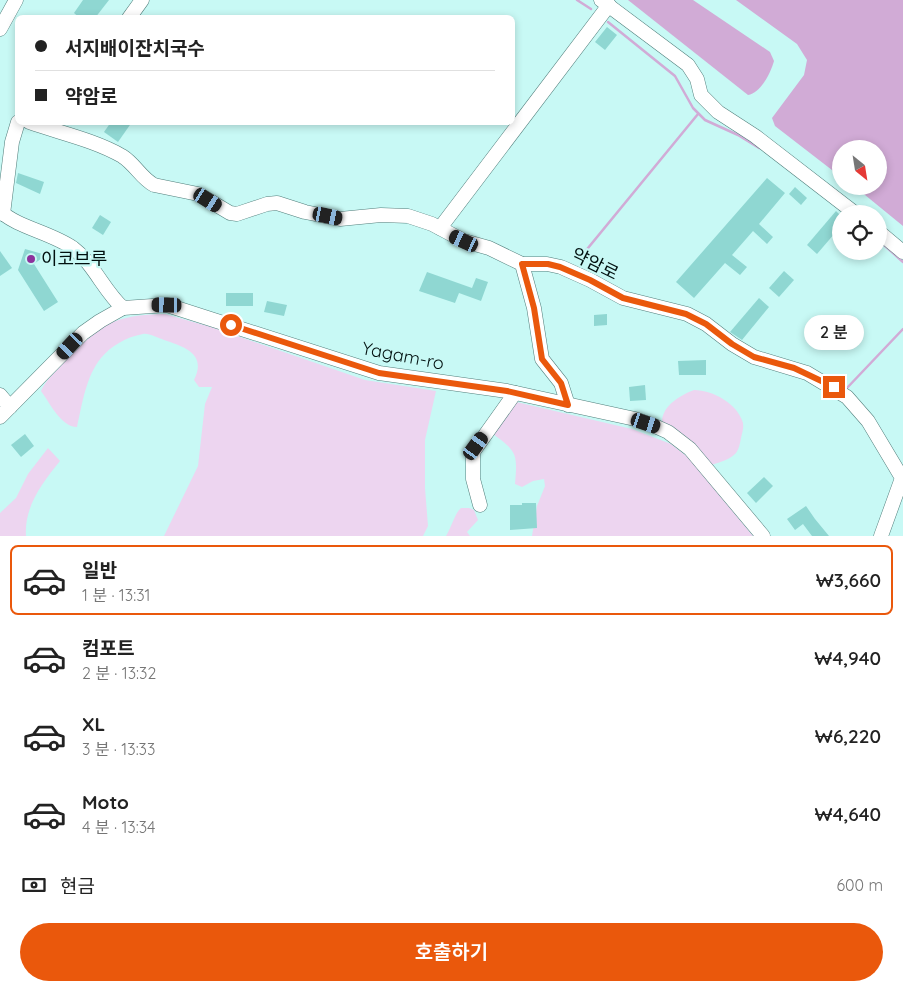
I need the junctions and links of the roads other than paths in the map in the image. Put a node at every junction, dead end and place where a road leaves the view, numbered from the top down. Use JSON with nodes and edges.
{"nodes":[{"id":1,"x":16,"y":0,"type":"edge"},
{"id":2,"x":142,"y":0,"type":"edge"},
{"id":3,"x":605,"y":2,"type":"edge"},
{"id":4,"x":131,"y":15,"type":"edge"},
{"id":5,"x":0,"y":29,"type":"edge"},
{"id":6,"x":17,"y":125,"type":"edge"},
{"id":7,"x":46,"y":125,"type":"edge"},
{"id":8,"x":845,"y":205,"type":"edge"},
{"id":9,"x":1,"y":212,"type":"edge"},
{"id":10,"x":440,"y":228,"type":"junction"},
{"id":11,"x":887,"y":239,"type":"edge"},
{"id":12,"x":903,"y":252,"type":"edge"},
{"id":13,"x":522,"y":264,"type":"junction"},
{"id":14,"x":123,"y":308,"type":"junction"},
{"id":15,"x":515,"y":393,"type":"junction"},
{"id":16,"x":0,"y":395,"type":"edge"},
{"id":17,"x":568,"y":405,"type":"junction"},
{"id":18,"x":10,"y":407,"type":"junction"},
{"id":19,"x":0,"y":417,"type":"edge"},
{"id":20,"x":903,"y":478,"type":"edge"},
{"id":21,"x":480,"y":505,"type":"dead end"},
{"id":22,"x":763,"y":536,"type":"edge"},
{"id":23,"x":881,"y":536,"type":"edge"}],
"edges":[{"from":1,"to":5,"type":"street"},
{"from":2,"to":4,"type":"street"},
{"from":3,"to":8,"type":"street"},
{"from":3,"to":10,"type":"street"},
{"from":6,"to":9,"type":"street"},
{"from":7,"to":10,"type":"street","name":"약암로"},
{"from":9,"to":14,"type":"street"},
{"from":10,"to":13,"type":"street","name":"약암로"},
{"from":11,"to":12,"type":"street"},
{"from":13,"to":17,"type":"street"},
{"from":13,"to":20,"type":"street","name":"약암로"},
{"from":14,"to":15,"type":"street","name":"Yagam-ro"},
{"from":14,"to":18,"type":"street"},
{"from":15,"to":17,"type":"street","name":"Yagam-ro"},
{"from":15,"to":21,"type":"street"},
{"from":16,"to":18,"type":"street"},
{"from":17,"to":22,"type":"street","name":"Yagam-ro"},
{"from":18,"to":19,"type":"street"},
{"from":20,"to":23,"type":"street","name":"약암로"}]}
